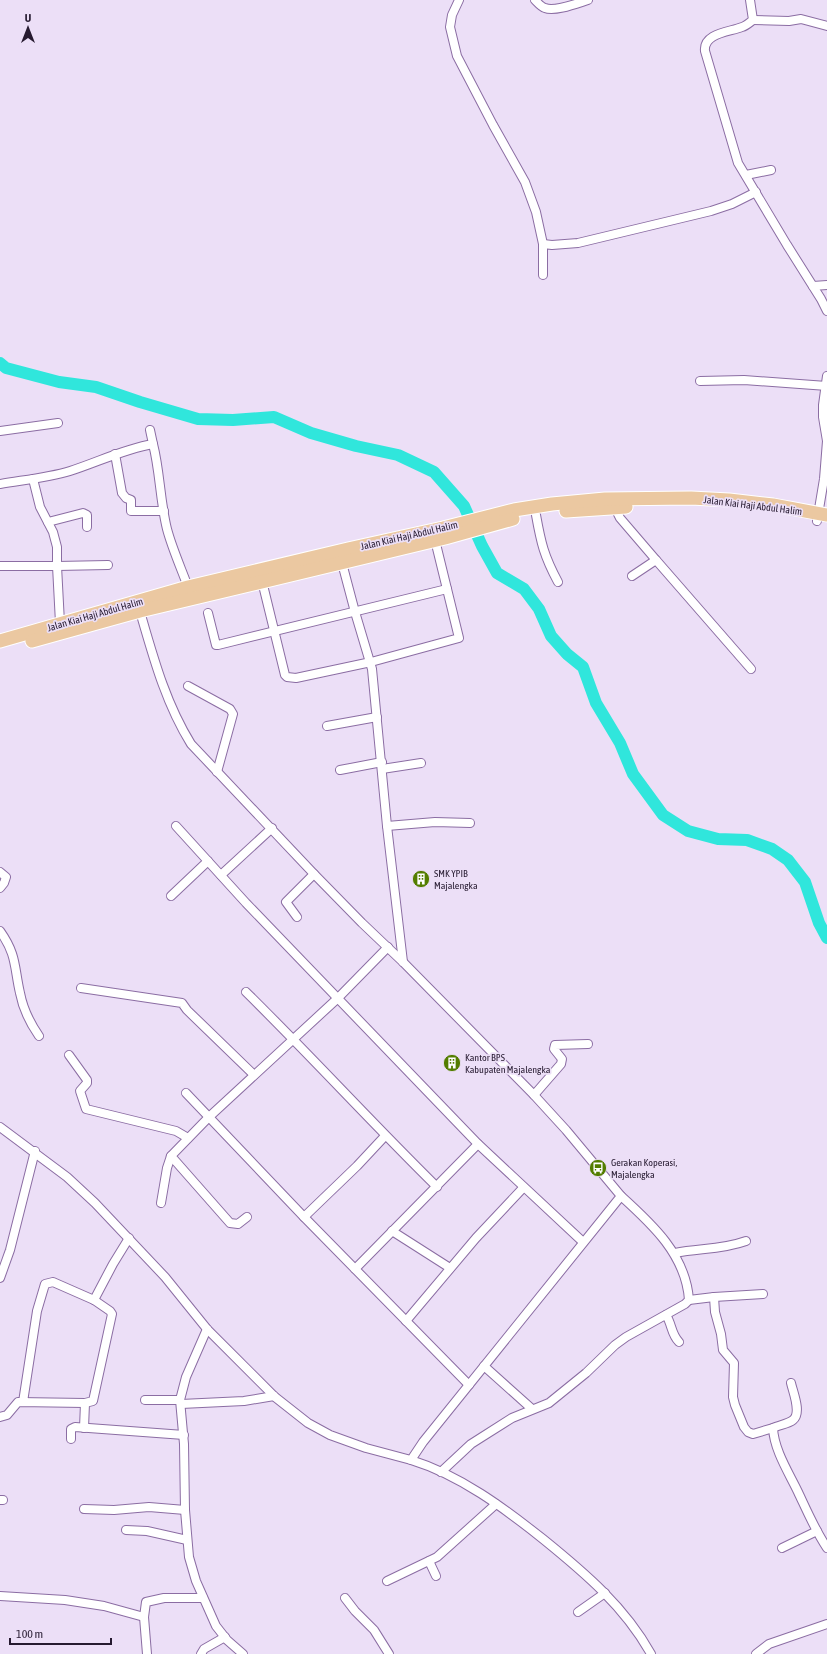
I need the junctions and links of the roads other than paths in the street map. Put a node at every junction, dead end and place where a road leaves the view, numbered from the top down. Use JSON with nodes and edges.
{"nodes":[{"id":1,"x":459,"y":0,"type":"edge"},
{"id":2,"x":535,"y":0,"type":"edge"},
{"id":3,"x":588,"y":0,"type":"edge"},
{"id":4,"x":750,"y":0,"type":"edge"},
{"id":5,"x":752,"y":20,"type":"junction"},
{"id":6,"x":827,"y":26,"type":"edge"},
{"id":7,"x":771,"y":170,"type":"dead end"},
{"id":8,"x":746,"y":175,"type":"junction"},
{"id":9,"x":756,"y":192,"type":"junction"},
{"id":10,"x":543,"y":246,"type":"junction"},
{"id":11,"x":543,"y":275,"type":"dead end"},
{"id":12,"x":827,"y":285,"type":"edge"},
{"id":13,"x":813,"y":286,"type":"junction"},
{"id":14,"x":827,"y":311,"type":"edge"},
{"id":15,"x":827,"y":376,"type":"edge"},
{"id":16,"x":700,"y":381,"type":"dead end"},
{"id":17,"x":826,"y":386,"type":"edge"},
{"id":18,"x":58,"y":423,"type":"dead end"},
{"id":19,"x":150,"y":430,"type":"dead end"},
{"id":20,"x":0,"y":431,"type":"edge"},
{"id":21,"x":153,"y":444,"type":"junction"},
{"id":22,"x":115,"y":454,"type":"junction"},
{"id":23,"x":33,"y":479,"type":"junction"},
{"id":24,"x":0,"y":484,"type":"edge"},
{"id":25,"x":615,"y":508,"type":"junction"},
{"id":26,"x":164,"y":511,"type":"junction"},
{"id":27,"x":536,"y":515,"type":"junction"},
{"id":28,"x":822,"y":518,"type":"edge"},
{"id":29,"x":496,"y":519,"type":"junction"},
{"id":30,"x":48,"y":522,"type":"junction"},
{"id":31,"x":87,"y":527,"type":"dead end"},
{"id":32,"x":441,"y":536,"type":"junction"},
{"id":33,"x":656,"y":560,"type":"junction"},
{"id":34,"x":342,"y":563,"type":"junction"},
{"id":35,"x":108,"y":565,"type":"dead end"},
{"id":36,"x":0,"y":566,"type":"edge"},
{"id":37,"x":57,"y":566,"type":"junction"},
{"id":38,"x":632,"y":576,"type":"dead end"},
{"id":39,"x":262,"y":581,"type":"junction"},
{"id":40,"x":558,"y":582,"type":"dead end"},
{"id":41,"x":188,"y":587,"type":"junction"},
{"id":42,"x":447,"y":589,"type":"junction"},
{"id":43,"x":138,"y":606,"type":"junction"},
{"id":44,"x":355,"y":612,"type":"junction"},
{"id":45,"x":208,"y":613,"type":"dead end"},
{"id":46,"x":60,"y":623,"type":"junction"},
{"id":47,"x":275,"y":631,"type":"junction"},
{"id":48,"x":0,"y":641,"type":"edge"},
{"id":49,"x":0,"y":649,"type":"edge"},
{"id":50,"x":371,"y":662,"type":"junction"},
{"id":51,"x":751,"y":669,"type":"dead end"},
{"id":52,"x":188,"y":686,"type":"dead end"},
{"id":53,"x":377,"y":717,"type":"junction"},
{"id":54,"x":327,"y":726,"type":"dead end"},
{"id":55,"x":421,"y":763,"type":"dead end"},
{"id":56,"x":382,"y":766,"type":"junction"},
{"id":57,"x":340,"y":770,"type":"dead end"},
{"id":58,"x":218,"y":772,"type":"junction"},
{"id":59,"x":470,"y":823,"type":"dead end"},
{"id":60,"x":176,"y":826,"type":"dead end"},
{"id":61,"x":387,"y":826,"type":"junction"},
{"id":62,"x":272,"y":828,"type":"junction"},
{"id":63,"x":208,"y":861,"type":"junction"},
{"id":64,"x":0,"y":872,"type":"edge"},
{"id":65,"x":314,"y":874,"type":"junction"},
{"id":66,"x":221,"y":875,"type":"junction"},
{"id":67,"x":0,"y":888,"type":"edge"},
{"id":68,"x":171,"y":896,"type":"dead end"},
{"id":69,"x":297,"y":917,"type":"dead end"},
{"id":70,"x":0,"y":931,"type":"edge"},
{"id":71,"x":388,"y":947,"type":"junction"},
{"id":72,"x":403,"y":962,"type":"junction"},
{"id":73,"x":81,"y":988,"type":"dead end"},
{"id":74,"x":246,"y":992,"type":"dead end"},
{"id":75,"x":338,"y":998,"type":"junction"},
{"id":76,"x":39,"y":1036,"type":"dead end"},
{"id":77,"x":293,"y":1039,"type":"junction"},
{"id":78,"x":588,"y":1044,"type":"dead end"},
{"id":79,"x":69,"y":1055,"type":"dead end"},
{"id":80,"x":254,"y":1075,"type":"junction"},
{"id":81,"x":186,"y":1093,"type":"dead end"},
{"id":82,"x":534,"y":1095,"type":"junction"},
{"id":83,"x":209,"y":1117,"type":"junction"},
{"id":84,"x":0,"y":1127,"type":"edge"},
{"id":85,"x":385,"y":1136,"type":"junction"},
{"id":86,"x":188,"y":1138,"type":"junction"},
{"id":87,"x":478,"y":1144,"type":"junction"},
{"id":88,"x":35,"y":1151,"type":"junction"},
{"id":89,"x":171,"y":1156,"type":"junction"},
{"id":90,"x":437,"y":1187,"type":"junction"},
{"id":91,"x":523,"y":1188,"type":"junction"},
{"id":92,"x":621,"y":1196,"type":"junction"},
{"id":93,"x":161,"y":1203,"type":"dead end"},
{"id":94,"x":247,"y":1217,"type":"dead end"},
{"id":95,"x":304,"y":1217,"type":"junction"},
{"id":96,"x":392,"y":1231,"type":"junction"},
{"id":97,"x":130,"y":1238,"type":"junction"},
{"id":98,"x":746,"y":1241,"type":"dead end"},
{"id":99,"x":583,"y":1242,"type":"junction"},
{"id":100,"x":675,"y":1253,"type":"junction"},
{"id":101,"x":450,"y":1268,"type":"junction"},
{"id":102,"x":355,"y":1269,"type":"junction"},
{"id":103,"x":0,"y":1278,"type":"edge"},
{"id":104,"x":763,"y":1294,"type":"dead end"},
{"id":105,"x":714,"y":1297,"type":"junction"},
{"id":106,"x":94,"y":1300,"type":"junction"},
{"id":107,"x":689,"y":1300,"type":"junction"},
{"id":108,"x":666,"y":1315,"type":"junction"},
{"id":109,"x":406,"y":1321,"type":"junction"},
{"id":110,"x":207,"y":1329,"type":"junction"},
{"id":111,"x":679,"y":1342,"type":"dead end"},
{"id":112,"x":484,"y":1366,"type":"junction"},
{"id":113,"x":791,"y":1383,"type":"dead end"},
{"id":114,"x":468,"y":1385,"type":"junction"},
{"id":115,"x":274,"y":1396,"type":"junction"},
{"id":116,"x":145,"y":1400,"type":"dead end"},
{"id":117,"x":23,"y":1402,"type":"junction"},
{"id":118,"x":180,"y":1402,"type":"junction"},
{"id":119,"x":85,"y":1403,"type":"junction"},
{"id":120,"x":532,"y":1410,"type":"junction"},
{"id":121,"x":0,"y":1416,"type":"edge"},
{"id":122,"x":84,"y":1428,"type":"junction"},
{"id":123,"x":773,"y":1428,"type":"junction"},
{"id":124,"x":184,"y":1435,"type":"junction"},
{"id":125,"x":71,"y":1438,"type":"dead end"},
{"id":126,"x":411,"y":1460,"type":"junction"},
{"id":127,"x":441,"y":1472,"type":"junction"},
{"id":128,"x":496,"y":1504,"type":"junction"},
{"id":129,"x":84,"y":1509,"type":"dead end"},
{"id":130,"x":185,"y":1510,"type":"junction"},
{"id":131,"x":126,"y":1530,"type":"dead end"},
{"id":132,"x":817,"y":1531,"type":"junction"},
{"id":133,"x":187,"y":1540,"type":"junction"},
{"id":134,"x":782,"y":1548,"type":"dead end"},
{"id":135,"x":827,"y":1548,"type":"edge"},
{"id":136,"x":429,"y":1561,"type":"junction"},
{"id":137,"x":436,"y":1576,"type":"dead end"},
{"id":138,"x":387,"y":1580,"type":"dead end"},
{"id":139,"x":605,"y":1593,"type":"junction"},
{"id":140,"x":0,"y":1596,"type":"edge"},
{"id":141,"x":203,"y":1598,"type":"junction"},
{"id":142,"x":345,"y":1598,"type":"dead end"},
{"id":143,"x":578,"y":1612,"type":"dead end"},
{"id":144,"x":144,"y":1617,"type":"junction"},
{"id":145,"x":827,"y":1624,"type":"edge"},
{"id":146,"x":225,"y":1637,"type":"junction"},
{"id":147,"x":147,"y":1654,"type":"edge"},
{"id":148,"x":201,"y":1654,"type":"edge"},
{"id":149,"x":243,"y":1654,"type":"edge"},
{"id":150,"x":389,"y":1654,"type":"edge"},
{"id":151,"x":651,"y":1654,"type":"edge"},
{"id":152,"x":756,"y":1654,"type":"edge"}],
"edges":[{"from":1,"to":10,"type":"street"},
{"from":2,"to":3,"type":"street"},
{"from":4,"to":5,"type":"street"},
{"from":5,"to":6,"type":"street"},
{"from":5,"to":8,"type":"street"},
{"from":7,"to":8,"type":"street"},
{"from":8,"to":9,"type":"street"},
{"from":9,"to":10,"type":"street"},
{"from":9,"to":13,"type":"street"},
{"from":10,"to":11,"type":"street"},
{"from":12,"to":13,"type":"street"},
{"from":13,"to":14,"type":"street"},
{"from":15,"to":17,"type":"street"},
{"from":16,"to":17,"type":"street"},
{"from":17,"to":28,"type":"street"},
{"from":18,"to":20,"type":"street"},
{"from":19,"to":21,"type":"street"},
{"from":21,"to":22,"type":"street"},
{"from":21,"to":26,"type":"street"},
{"from":22,"to":23,"type":"street"},
{"from":22,"to":26,"type":"street"},
{"from":23,"to":24,"type":"street"},
{"from":23,"to":30,"type":"street"},
{"from":25,"to":27,"type":"main road","name":"Jalan Kiai Haji Abdul Halim"},
{"from":25,"to":28,"type":"main road","name":"Jalan Kiai Haji Abdul Halim"},
{"from":25,"to":33,"type":"street"},
{"from":26,"to":41,"type":"street"},
{"from":27,"to":29,"type":"main road","name":"Jalan Kiai Haji Abdul Halim"},
{"from":27,"to":40,"type":"street"},
{"from":28,"to":29,"type":"main road","name":"Jalan Kiai Haji Abdul Halim"},
{"from":29,"to":32,"type":"main road","name":"Jalan Kiai Haji Abdul Halim"},
{"from":30,"to":31,"type":"street"},
{"from":30,"to":37,"type":"street"},
{"from":32,"to":34,"type":"main road","name":"Jalan Kiai Haji Abdul Halim"},
{"from":32,"to":41,"type":"main road","name":"Jalan Kiai Haji Abdul Halim"},
{"from":32,"to":42,"type":"street"},
{"from":33,"to":38,"type":"street"},
{"from":33,"to":51,"type":"street"},
{"from":34,"to":39,"type":"main road","name":"Jalan Kiai Haji Abdul Halim"},
{"from":34,"to":44,"type":"street"},
{"from":35,"to":37,"type":"street"},
{"from":36,"to":37,"type":"street"},
{"from":37,"to":46,"type":"street"},
{"from":39,"to":43,"type":"main road","name":"Jalan Kiai Haji Abdul Halim"},
{"from":39,"to":47,"type":"street"},
{"from":41,"to":43,"type":"main road","name":"Jalan Kiai Haji Abdul Halim"},
{"from":42,"to":44,"type":"street"},
{"from":42,"to":50,"type":"street"},
{"from":43,"to":46,"type":"main road","name":"Jalan Kiai Haji Abdul Halim"},
{"from":43,"to":49,"type":"main road","name":"Jalan Kiai Haji Abdul Halim"},
{"from":43,"to":58,"type":"street"},
{"from":44,"to":47,"type":"street"},
{"from":44,"to":50,"type":"street"},
{"from":45,"to":47,"type":"street"},
{"from":46,"to":48,"type":"main road","name":"Jalan Kiai Haji Abdul Halim"},
{"from":47,"to":50,"type":"street"},
{"from":50,"to":53,"type":"street"},
{"from":52,"to":58,"type":"street"},
{"from":53,"to":54,"type":"street"},
{"from":53,"to":56,"type":"street"},
{"from":55,"to":56,"type":"street"},
{"from":56,"to":57,"type":"street"},
{"from":56,"to":61,"type":"street"},
{"from":58,"to":62,"type":"street"},
{"from":59,"to":61,"type":"street"},
{"from":60,"to":63,"type":"street"},
{"from":61,"to":72,"type":"street"},
{"from":62,"to":65,"type":"street"},
{"from":62,"to":66,"type":"street"},
{"from":63,"to":66,"type":"street"},
{"from":63,"to":68,"type":"street"},
{"from":64,"to":67,"type":"street"},
{"from":65,"to":69,"type":"street"},
{"from":65,"to":71,"type":"street"},
{"from":66,"to":75,"type":"street"},
{"from":70,"to":76,"type":"street"},
{"from":71,"to":72,"type":"street"},
{"from":71,"to":75,"type":"street"},
{"from":72,"to":82,"type":"street"},
{"from":73,"to":80,"type":"street"},
{"from":74,"to":77,"type":"street"},
{"from":75,"to":77,"type":"street"},
{"from":75,"to":87,"type":"street"},
{"from":77,"to":80,"type":"street"},
{"from":77,"to":85,"type":"street"},
{"from":78,"to":82,"type":"street"},
{"from":79,"to":86,"type":"street"},
{"from":80,"to":83,"type":"street"},
{"from":81,"to":83,"type":"street"},
{"from":82,"to":92,"type":"street"},
{"from":83,"to":86,"type":"street"},
{"from":83,"to":95,"type":"street"},
{"from":84,"to":88,"type":"street"},
{"from":85,"to":90,"type":"street"},
{"from":85,"to":95,"type":"street"},
{"from":86,"to":89,"type":"street"},
{"from":87,"to":90,"type":"street"},
{"from":87,"to":91,"type":"street"},
{"from":88,"to":97,"type":"street"},
{"from":88,"to":103,"type":"street"},
{"from":89,"to":93,"type":"street"},
{"from":89,"to":94,"type":"street"},
{"from":90,"to":96,"type":"street"},
{"from":91,"to":99,"type":"street"},
{"from":91,"to":101,"type":"street"},
{"from":92,"to":99,"type":"street"},
{"from":92,"to":100,"type":"street"},
{"from":95,"to":102,"type":"street"},
{"from":96,"to":101,"type":"street"},
{"from":96,"to":102,"type":"street"},
{"from":97,"to":106,"type":"street"},
{"from":97,"to":110,"type":"street"},
{"from":98,"to":100,"type":"street"},
{"from":99,"to":112,"type":"street"},
{"from":100,"to":107,"type":"street"},
{"from":101,"to":109,"type":"street"},
{"from":102,"to":109,"type":"street"},
{"from":104,"to":105,"type":"street"},
{"from":105,"to":107,"type":"street"},
{"from":105,"to":123,"type":"street"},
{"from":106,"to":117,"type":"street"},
{"from":106,"to":119,"type":"street"},
{"from":107,"to":108,"type":"street"},
{"from":108,"to":111,"type":"street"},
{"from":108,"to":120,"type":"street"},
{"from":109,"to":114,"type":"street"},
{"from":110,"to":115,"type":"street"},
{"from":110,"to":118,"type":"street"},
{"from":112,"to":114,"type":"street"},
{"from":112,"to":120,"type":"street"},
{"from":113,"to":123,"type":"street"},
{"from":114,"to":126,"type":"street"},
{"from":115,"to":118,"type":"street"},
{"from":115,"to":126,"type":"street"},
{"from":116,"to":118,"type":"street"},
{"from":117,"to":119,"type":"street"},
{"from":117,"to":121,"type":"street"},
{"from":118,"to":124,"type":"street"},
{"from":119,"to":122,"type":"street"},
{"from":120,"to":127,"type":"street"},
{"from":122,"to":124,"type":"street"},
{"from":122,"to":125,"type":"street"},
{"from":123,"to":132,"type":"street"},
{"from":124,"to":130,"type":"street"},
{"from":126,"to":127,"type":"street"},
{"from":127,"to":128,"type":"street"},
{"from":128,"to":136,"type":"street"},
{"from":128,"to":139,"type":"street"},
{"from":129,"to":130,"type":"street"},
{"from":130,"to":133,"type":"street"},
{"from":131,"to":133,"type":"street"},
{"from":132,"to":134,"type":"street"},
{"from":132,"to":135,"type":"street"},
{"from":133,"to":141,"type":"street"},
{"from":136,"to":137,"type":"street"},
{"from":136,"to":138,"type":"street"},
{"from":139,"to":143,"type":"street"},
{"from":139,"to":151,"type":"street"},
{"from":140,"to":144,"type":"street"},
{"from":141,"to":144,"type":"street"},
{"from":141,"to":146,"type":"street"},
{"from":142,"to":150,"type":"street"},
{"from":144,"to":147,"type":"street"},
{"from":145,"to":152,"type":"street"},
{"from":146,"to":148,"type":"street"},
{"from":146,"to":149,"type":"street"}]}
